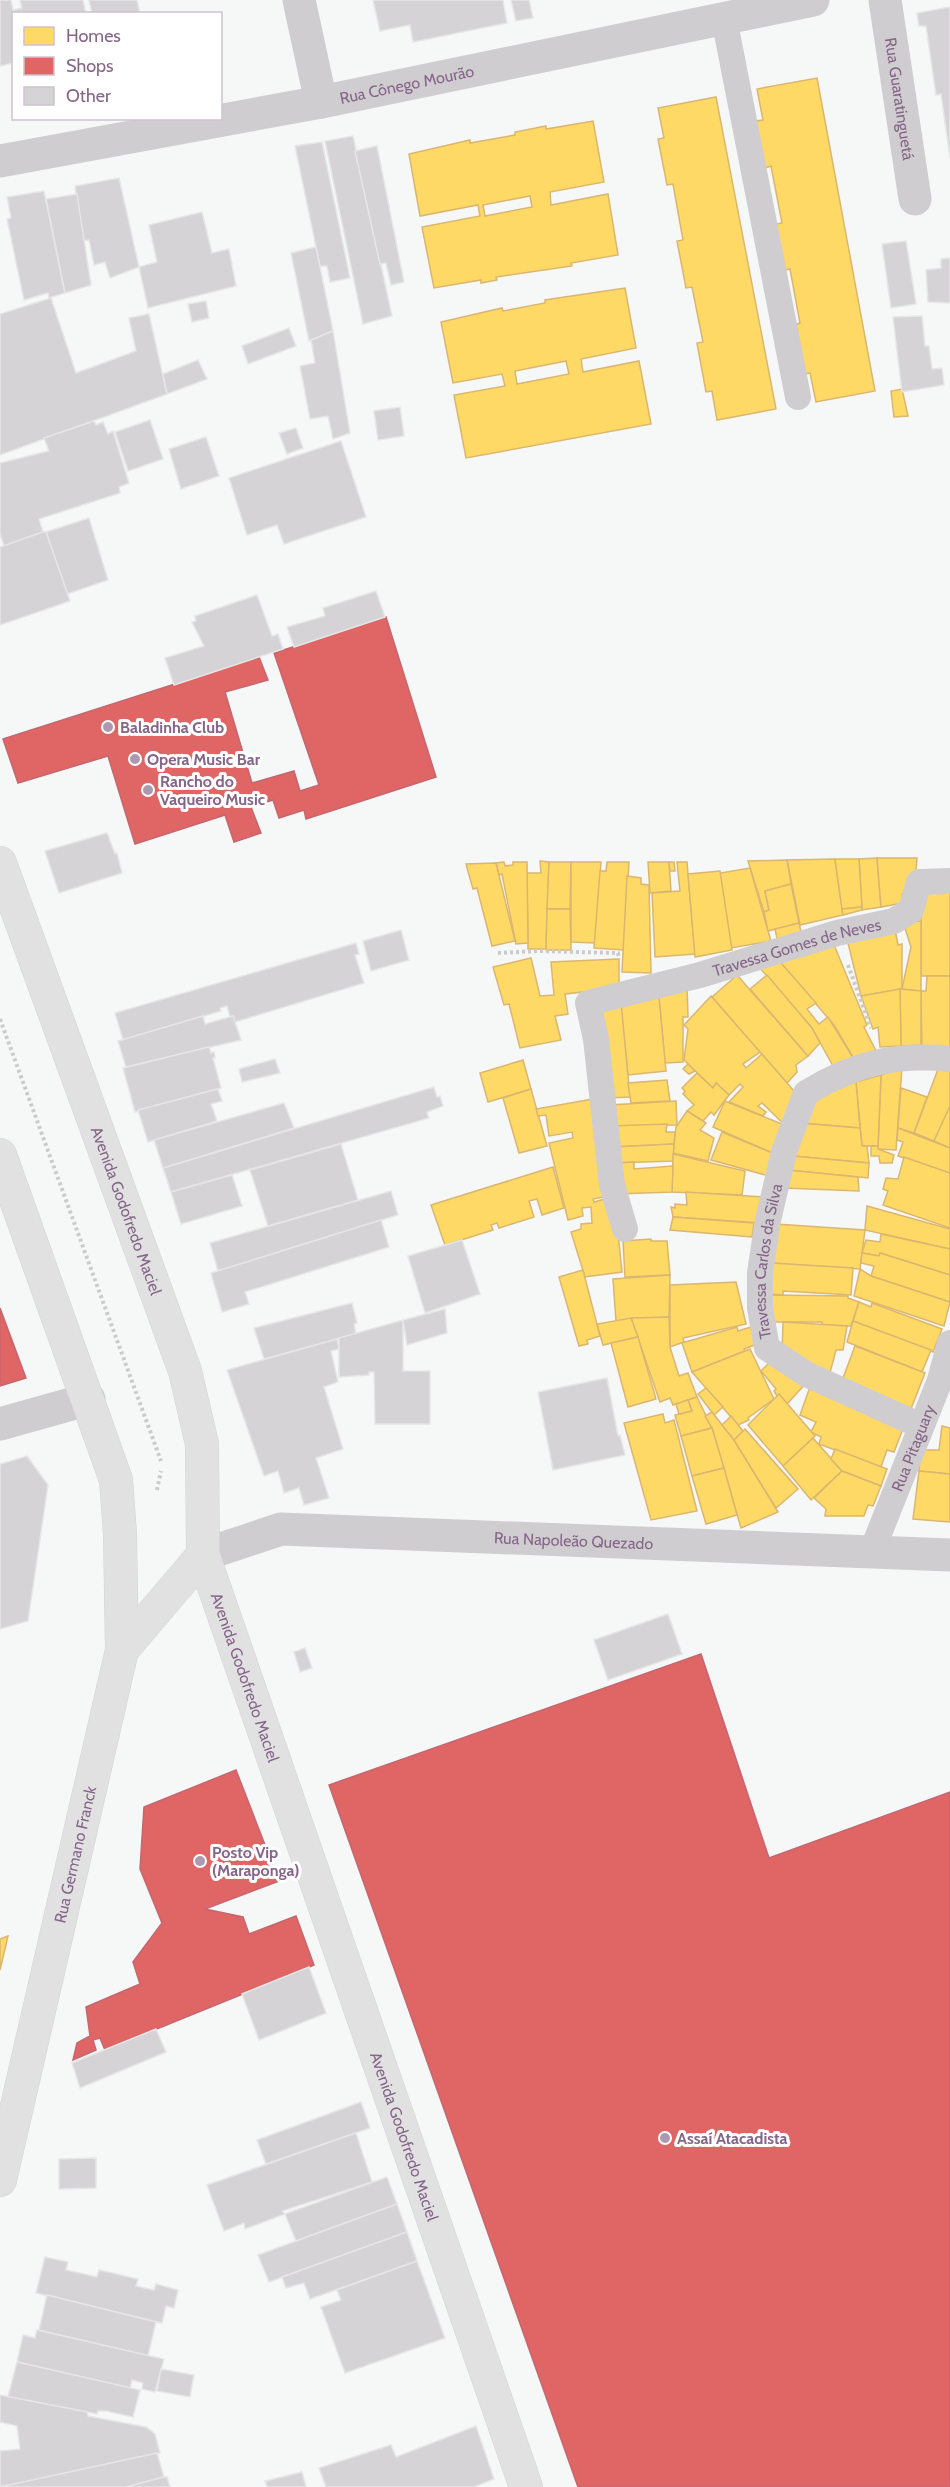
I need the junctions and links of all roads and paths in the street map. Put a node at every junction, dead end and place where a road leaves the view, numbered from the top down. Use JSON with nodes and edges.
{"nodes":[{"id":1,"x":299,"y":0,"type":"edge"},
{"id":2,"x":813,"y":0,"type":"edge"},
{"id":3,"x":885,"y":0,"type":"edge"},
{"id":4,"x":724,"y":18,"type":"junction"},
{"id":5,"x":321,"y":102,"type":"junction"},
{"id":6,"x":0,"y":161,"type":"edge"},
{"id":7,"x":915,"y":200,"type":"dead end"},
{"id":8,"x":798,"y":397,"type":"dead end"},
{"id":9,"x":0,"y":863,"type":"edge"},
{"id":10,"x":950,"y":881,"type":"edge"},
{"id":11,"x":837,"y":933,"type":"junction"},
{"id":12,"x":498,"y":953,"type":"dead end"},
{"id":13,"x":623,"y":993,"type":"junction"},
{"id":14,"x":950,"y":1059,"type":"edge"},
{"id":15,"x":884,"y":1062,"type":"junction"},
{"id":16,"x":0,"y":1155,"type":"edge"},
{"id":17,"x":625,"y":1229,"type":"dead end"},
{"id":18,"x":950,"y":1343,"type":"edge"},
{"id":19,"x":89,"y":1398,"type":"junction"},
{"id":20,"x":0,"y":1425,"type":"edge"},
{"id":21,"x":921,"y":1426,"type":"junction"},
{"id":22,"x":202,"y":1444,"type":"junction"},
{"id":23,"x":116,"y":1480,"type":"junction"},
{"id":24,"x":872,"y":1551,"type":"junction"},
{"id":25,"x":203,"y":1555,"type":"junction"},
{"id":26,"x":950,"y":1555,"type":"edge"},
{"id":27,"x":122,"y":1650,"type":"junction"},
{"id":28,"x":0,"y":2180,"type":"edge"},
{"id":29,"x":526,"y":2487,"type":"edge"}],
"edges":[{"from":1,"to":5,"type":"street"},
{"from":2,"to":4,"type":"street","name":"Rua Cônego Mourão"},
{"from":3,"to":7,"type":"street","name":"Rua Guaratinguetá"},
{"from":4,"to":5,"type":"street","name":"Rua Cônego Mourão"},
{"from":4,"to":8,"type":"lane"},
{"from":5,"to":6,"type":"street","name":"Rua Cônego Mourão"},
{"from":9,"to":22,"type":"main road","name":"Avenida Godofredo Maciel"},
{"from":10,"to":11,"type":"lane","name":"Travessa Gomes de Neves"},
{"from":11,"to":13,"type":"lane","name":"Travessa Gomes de Neves"},
{"from":11,"to":15,"type":"path"},
{"from":12,"to":13,"type":"path"},
{"from":13,"to":17,"type":"lane","name":"Travessa Gomes de Neves"},
{"from":14,"to":15,"type":"lane"},
{"from":15,"to":21,"type":"lane","name":"Travessa Carlos da Silva"},
{"from":16,"to":19,"type":"main road"},
{"from":18,"to":21,"type":"lane","name":"Rua Pitaguary"},
{"from":19,"to":20,"type":"street"},
{"from":19,"to":23,"type":"main road"},
{"from":21,"to":24,"type":"lane","name":"Rua Pitaguary"},
{"from":22,"to":23,"type":"path"},
{"from":22,"to":25,"type":"main road","name":"Avenida Godofredo Maciel"},
{"from":23,"to":27,"type":"main road"},
{"from":24,"to":25,"type":"street","name":"Rua Napoleão Quezado"},
{"from":24,"to":26,"type":"street","name":"Rua Napoleão Quezado"},
{"from":25,"to":27,"type":"main road","name":"Rua Germano Franck"},
{"from":25,"to":29,"type":"main road","name":"Avenida Godofredo Maciel"},
{"from":27,"to":28,"type":"main road","name":"Rua Germano Franck"}]}
